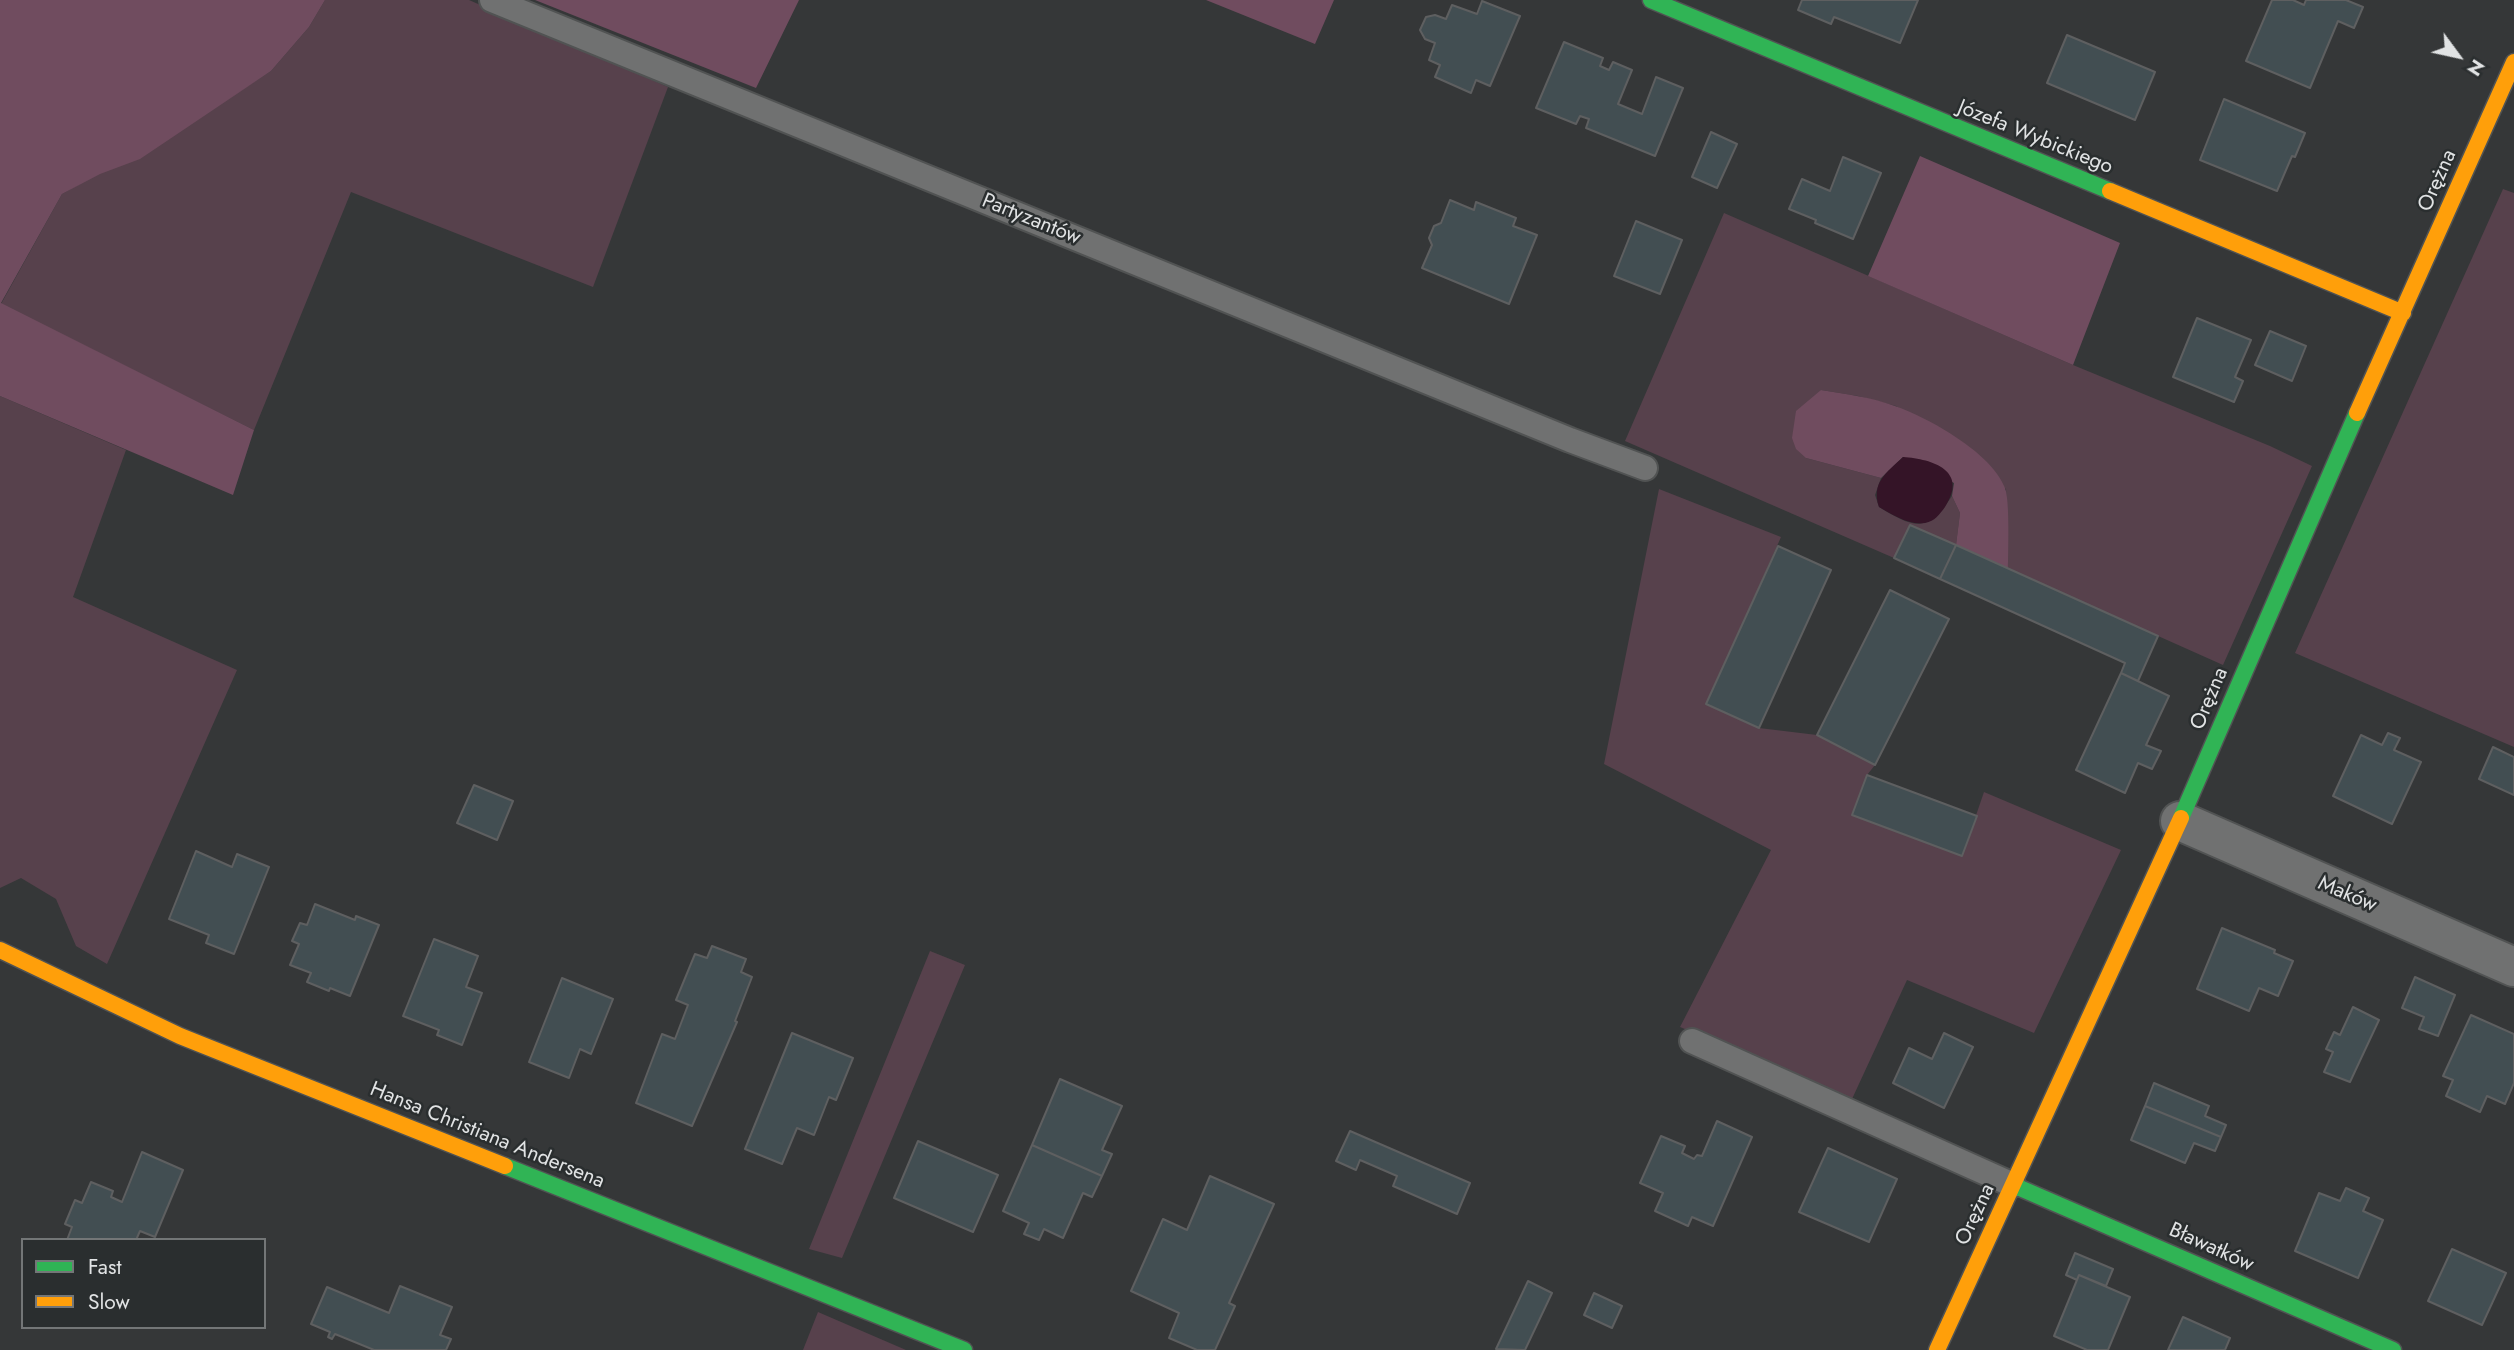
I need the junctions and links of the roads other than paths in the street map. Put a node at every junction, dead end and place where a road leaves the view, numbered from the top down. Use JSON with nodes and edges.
{"nodes":[{"id":1,"x":492,"y":0,"type":"edge"},
{"id":2,"x":1651,"y":0,"type":"edge"},
{"id":3,"x":2514,"y":62,"type":"edge"},
{"id":4,"x":2403,"y":313,"type":"junction"},
{"id":5,"x":1645,"y":468,"type":"dead end"},
{"id":6,"x":2180,"y":821,"type":"junction"},
{"id":7,"x":0,"y":950,"type":"edge"},
{"id":8,"x":2514,"y":967,"type":"edge"},
{"id":9,"x":1692,"y":1041,"type":"dead end"},
{"id":10,"x":2013,"y":1185,"type":"junction"},
{"id":11,"x":964,"y":1350,"type":"edge"},
{"id":12,"x":1937,"y":1350,"type":"edge"},
{"id":13,"x":2393,"y":1350,"type":"edge"}],
"edges":[{"from":1,"to":5,"type":"lane","name":"Partyzantów"},
{"from":2,"to":4,"type":"street","name":"Józefa Wybickiego"},
{"from":3,"to":4,"type":"street","name":"Orężna"},
{"from":4,"to":6,"type":"street","name":"Orężna"},
{"from":6,"to":8,"type":"street","name":"Maków"},
{"from":6,"to":10,"type":"street","name":"Orężna"},
{"from":7,"to":11,"type":"street","name":"Hansa Christiana Andersena"},
{"from":9,"to":10,"type":"lane"},
{"from":10,"to":12,"type":"street","name":"Orężna"},
{"from":10,"to":13,"type":"street","name":"Bławatków"}]}
